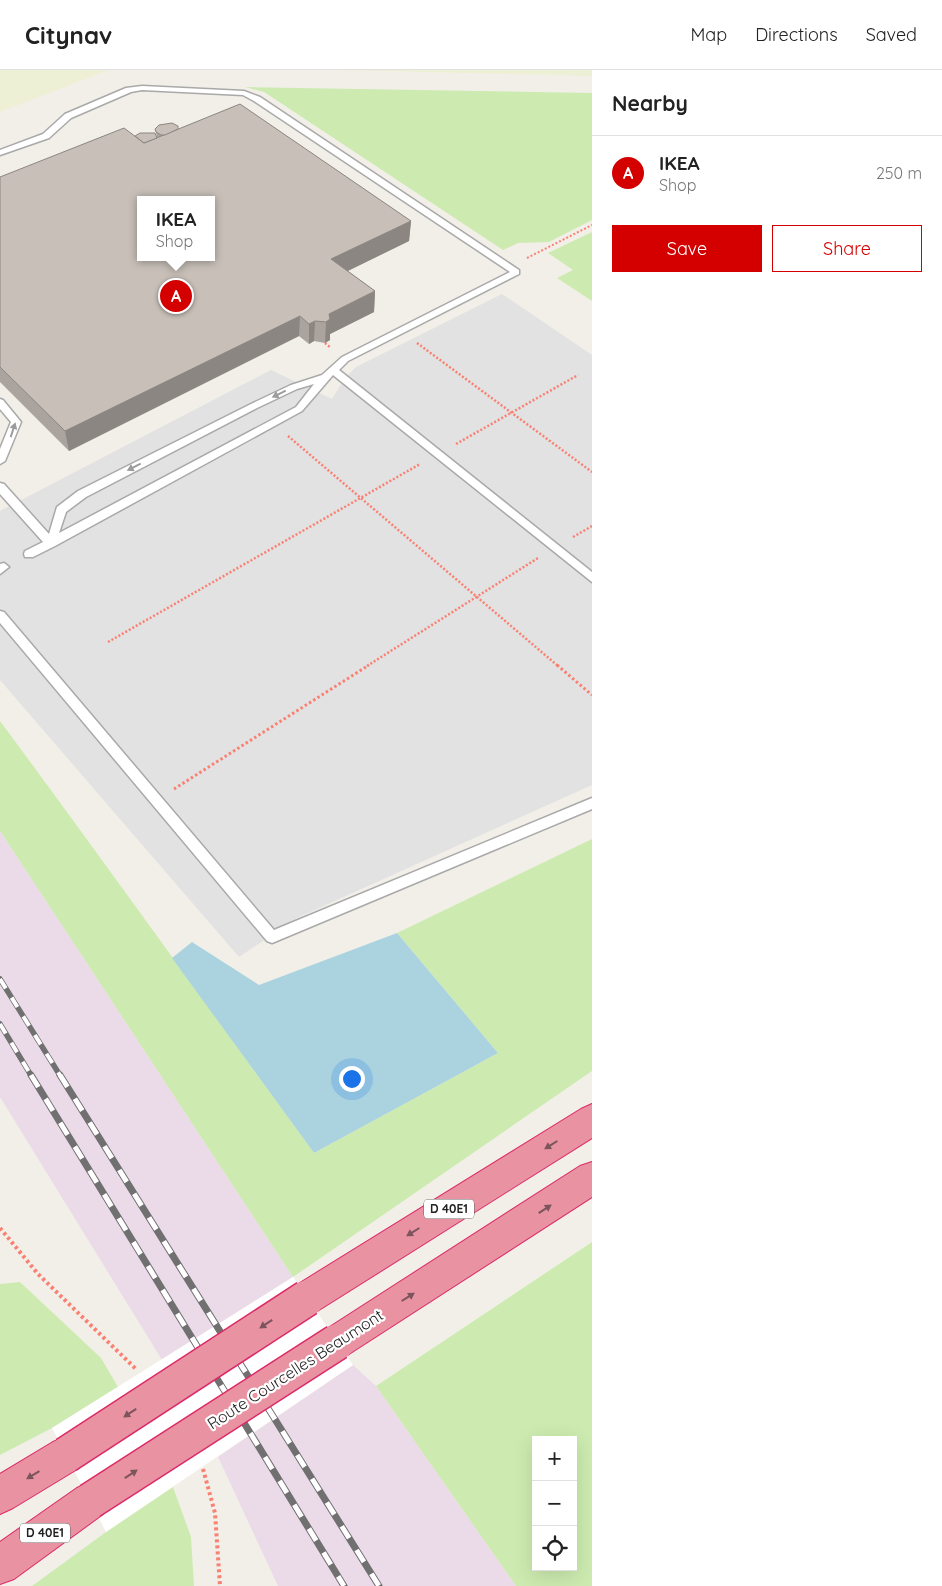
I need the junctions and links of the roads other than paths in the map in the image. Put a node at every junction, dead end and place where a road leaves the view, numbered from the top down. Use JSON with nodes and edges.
{"nodes":[{"id":1,"x":0,"y":153,"type":"edge"},
{"id":2,"x":329,"y":374,"type":"junction"},
{"id":3,"x":0,"y":402,"type":"edge"},
{"id":4,"x":0,"y":461,"type":"edge"},
{"id":5,"x":0,"y":487,"type":"edge"},
{"id":6,"x":51,"y":543,"type":"junction"},
{"id":7,"x":29,"y":554,"type":"dead end"},
{"id":8,"x":592,"y":578,"type":"edge"},
{"id":9,"x":0,"y":615,"type":"edge"},
{"id":10,"x":592,"y":803,"type":"edge"},
{"id":11,"x":592,"y":1120,"type":"edge"},
{"id":12,"x":592,"y":1178,"type":"edge"},
{"id":13,"x":0,"y":1495,"type":"edge"},
{"id":14,"x":0,"y":1565,"type":"edge"}],
"edges":[{"from":1,"to":2,"type":"lane"},
{"from":2,"to":6,"type":"lane"},
{"from":2,"to":6,"type":"lane","one_way":true},
{"from":2,"to":8,"type":"lane"},
{"from":4,"to":3,"type":"lane","one_way":true},
{"from":5,"to":6,"type":"lane"},
{"from":6,"to":7,"type":"lane"},
{"from":9,"to":10,"type":"lane"},
{"from":11,"to":13,"type":"highway","number":"D 40E1","one_way":true,"bridge":true},
{"from":14,"to":12,"type":"highway","name":"Route Courcelles Beaumont","number":"D 40E1","one_way":true,"bridge":true}]}
